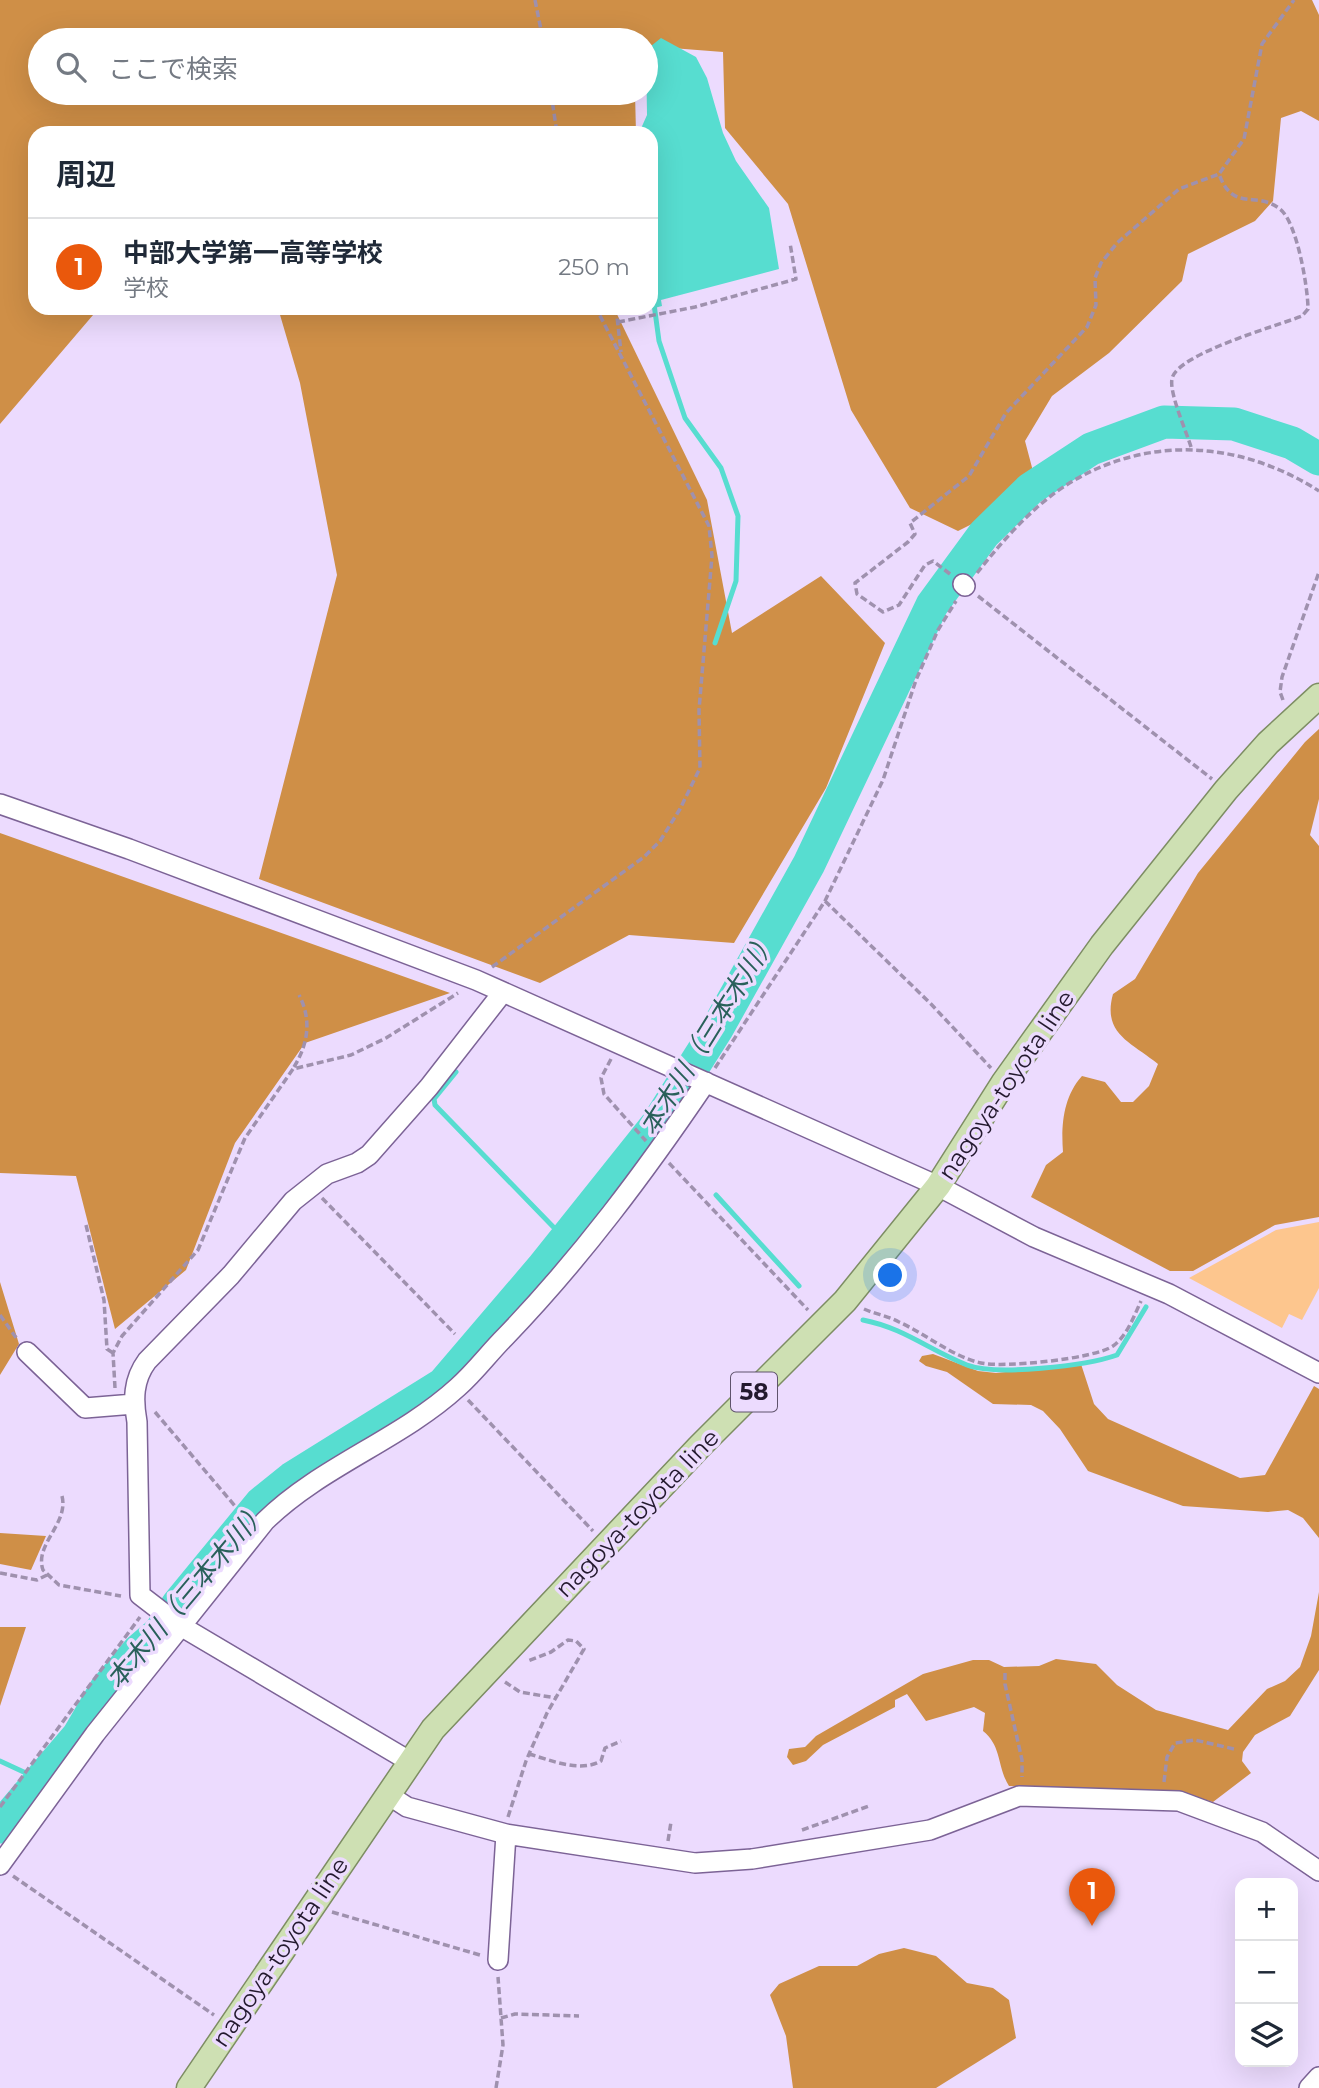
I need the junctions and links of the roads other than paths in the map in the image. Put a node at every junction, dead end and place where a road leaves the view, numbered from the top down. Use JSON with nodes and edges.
{"nodes":[{"id":1,"x":1319,"y":696,"type":"edge"},
{"id":2,"x":0,"y":804,"type":"edge"},
{"id":3,"x":503,"y":992,"type":"junction"},
{"id":4,"x":705,"y":1081,"type":"junction"},
{"id":5,"x":938,"y":1186,"type":"junction"},
{"id":6,"x":27,"y":1352,"type":"road end"},
{"id":7,"x":1319,"y":1373,"type":"edge"},
{"id":8,"x":127,"y":1404,"type":"junction"},
{"id":9,"x":179,"y":1625,"type":"junction"},
{"id":10,"x":409,"y":1761,"type":"junction"},
{"id":11,"x":387,"y":1794,"type":"junction"},
{"id":12,"x":505,"y":1833,"type":"junction"},
{"id":13,"x":6,"y":1870,"type":"edge"},
{"id":14,"x":1319,"y":1871,"type":"edge"},
{"id":15,"x":498,"y":1960,"type":"road end"},
{"id":16,"x":1319,"y":2077,"type":"edge"},
{"id":17,"x":188,"y":2088,"type":"edge"},
{"id":18,"x":1309,"y":2088,"type":"edge"}],
"edges":[{"from":1,"to":5,"type":"main road","name":"nagoya-toyota line","number":"58"},
{"from":2,"to":3,"type":"street"},
{"from":3,"to":4,"type":"street"},
{"from":3,"to":8,"type":"street"},
{"from":4,"to":5,"type":"street"},
{"from":4,"to":9,"type":"street"},
{"from":5,"to":7,"type":"street"},
{"from":5,"to":10,"type":"main road","name":"nagoya-toyota line","number":"58"},
{"from":6,"to":8,"type":"street"},
{"from":8,"to":9,"type":"street"},
{"from":9,"to":10,"type":"street"},
{"from":9,"to":13,"type":"street"},
{"from":10,"to":11,"type":"main road","name":"nagoya-toyota line","number":"58"},
{"from":11,"to":12,"type":"street"},
{"from":11,"to":17,"type":"main road","name":"nagoya-toyota line","number":"58"},
{"from":12,"to":14,"type":"street"},
{"from":12,"to":15,"type":"street"},
{"from":16,"to":18,"type":"street"}]}
